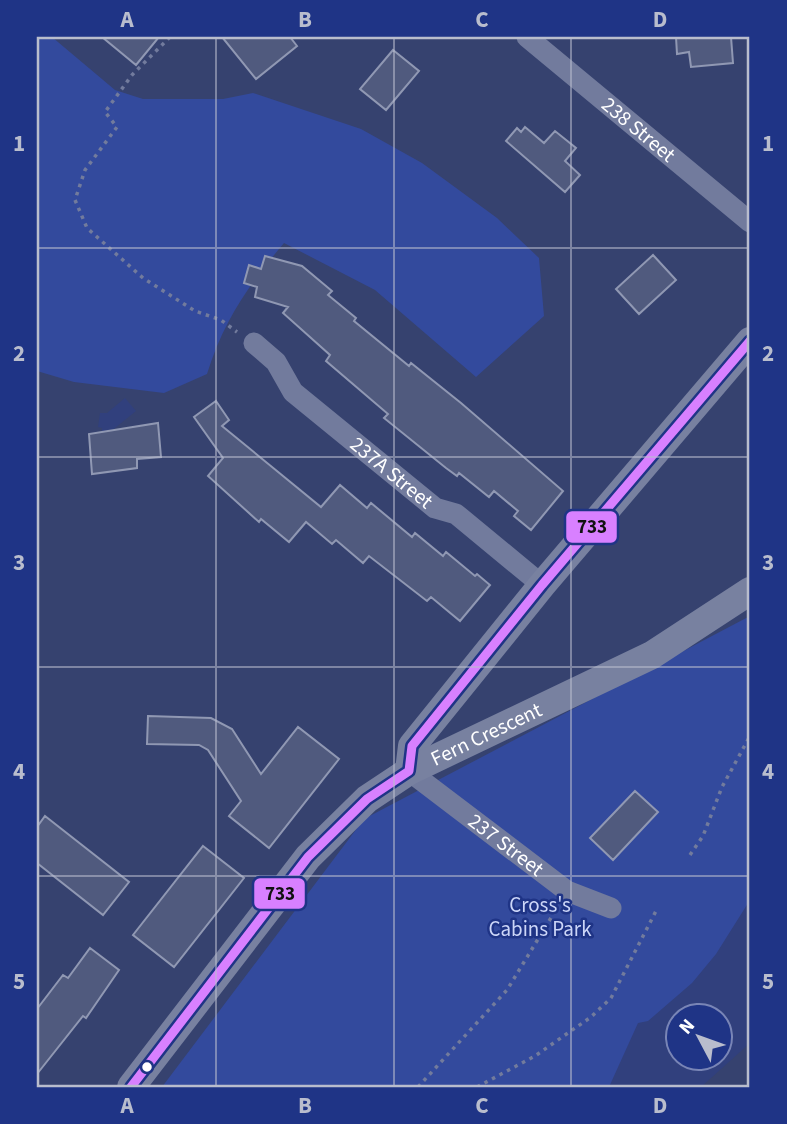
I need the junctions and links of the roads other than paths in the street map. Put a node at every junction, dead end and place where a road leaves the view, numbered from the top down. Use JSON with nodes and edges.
{"nodes":[{"id":1,"x":527,"y":37,"type":"edge"},
{"id":2,"x":750,"y":222,"type":"edge"},
{"id":3,"x":750,"y":341,"type":"edge"},
{"id":4,"x":254,"y":343,"type":"road end"},
{"id":5,"x":542,"y":586,"type":"junction"},
{"id":6,"x":750,"y":591,"type":"edge"},
{"id":7,"x":409,"y":771,"type":"junction"},
{"id":8,"x":611,"y":908,"type":"dead end"},
{"id":9,"x":131,"y":1087,"type":"edge"}],
"edges":[{"from":1,"to":2,"type":"street","name":"238 Street"},
{"from":3,"to":5,"type":"street"},
{"from":4,"to":5,"type":"street","name":"237A Street"},
{"from":5,"to":7,"type":"street"},
{"from":6,"to":7,"type":"street","name":"Fern Crescent"},
{"from":7,"to":8,"type":"street","name":"237 Street"},
{"from":7,"to":9,"type":"street","name":"Fern Crescent"}]}
